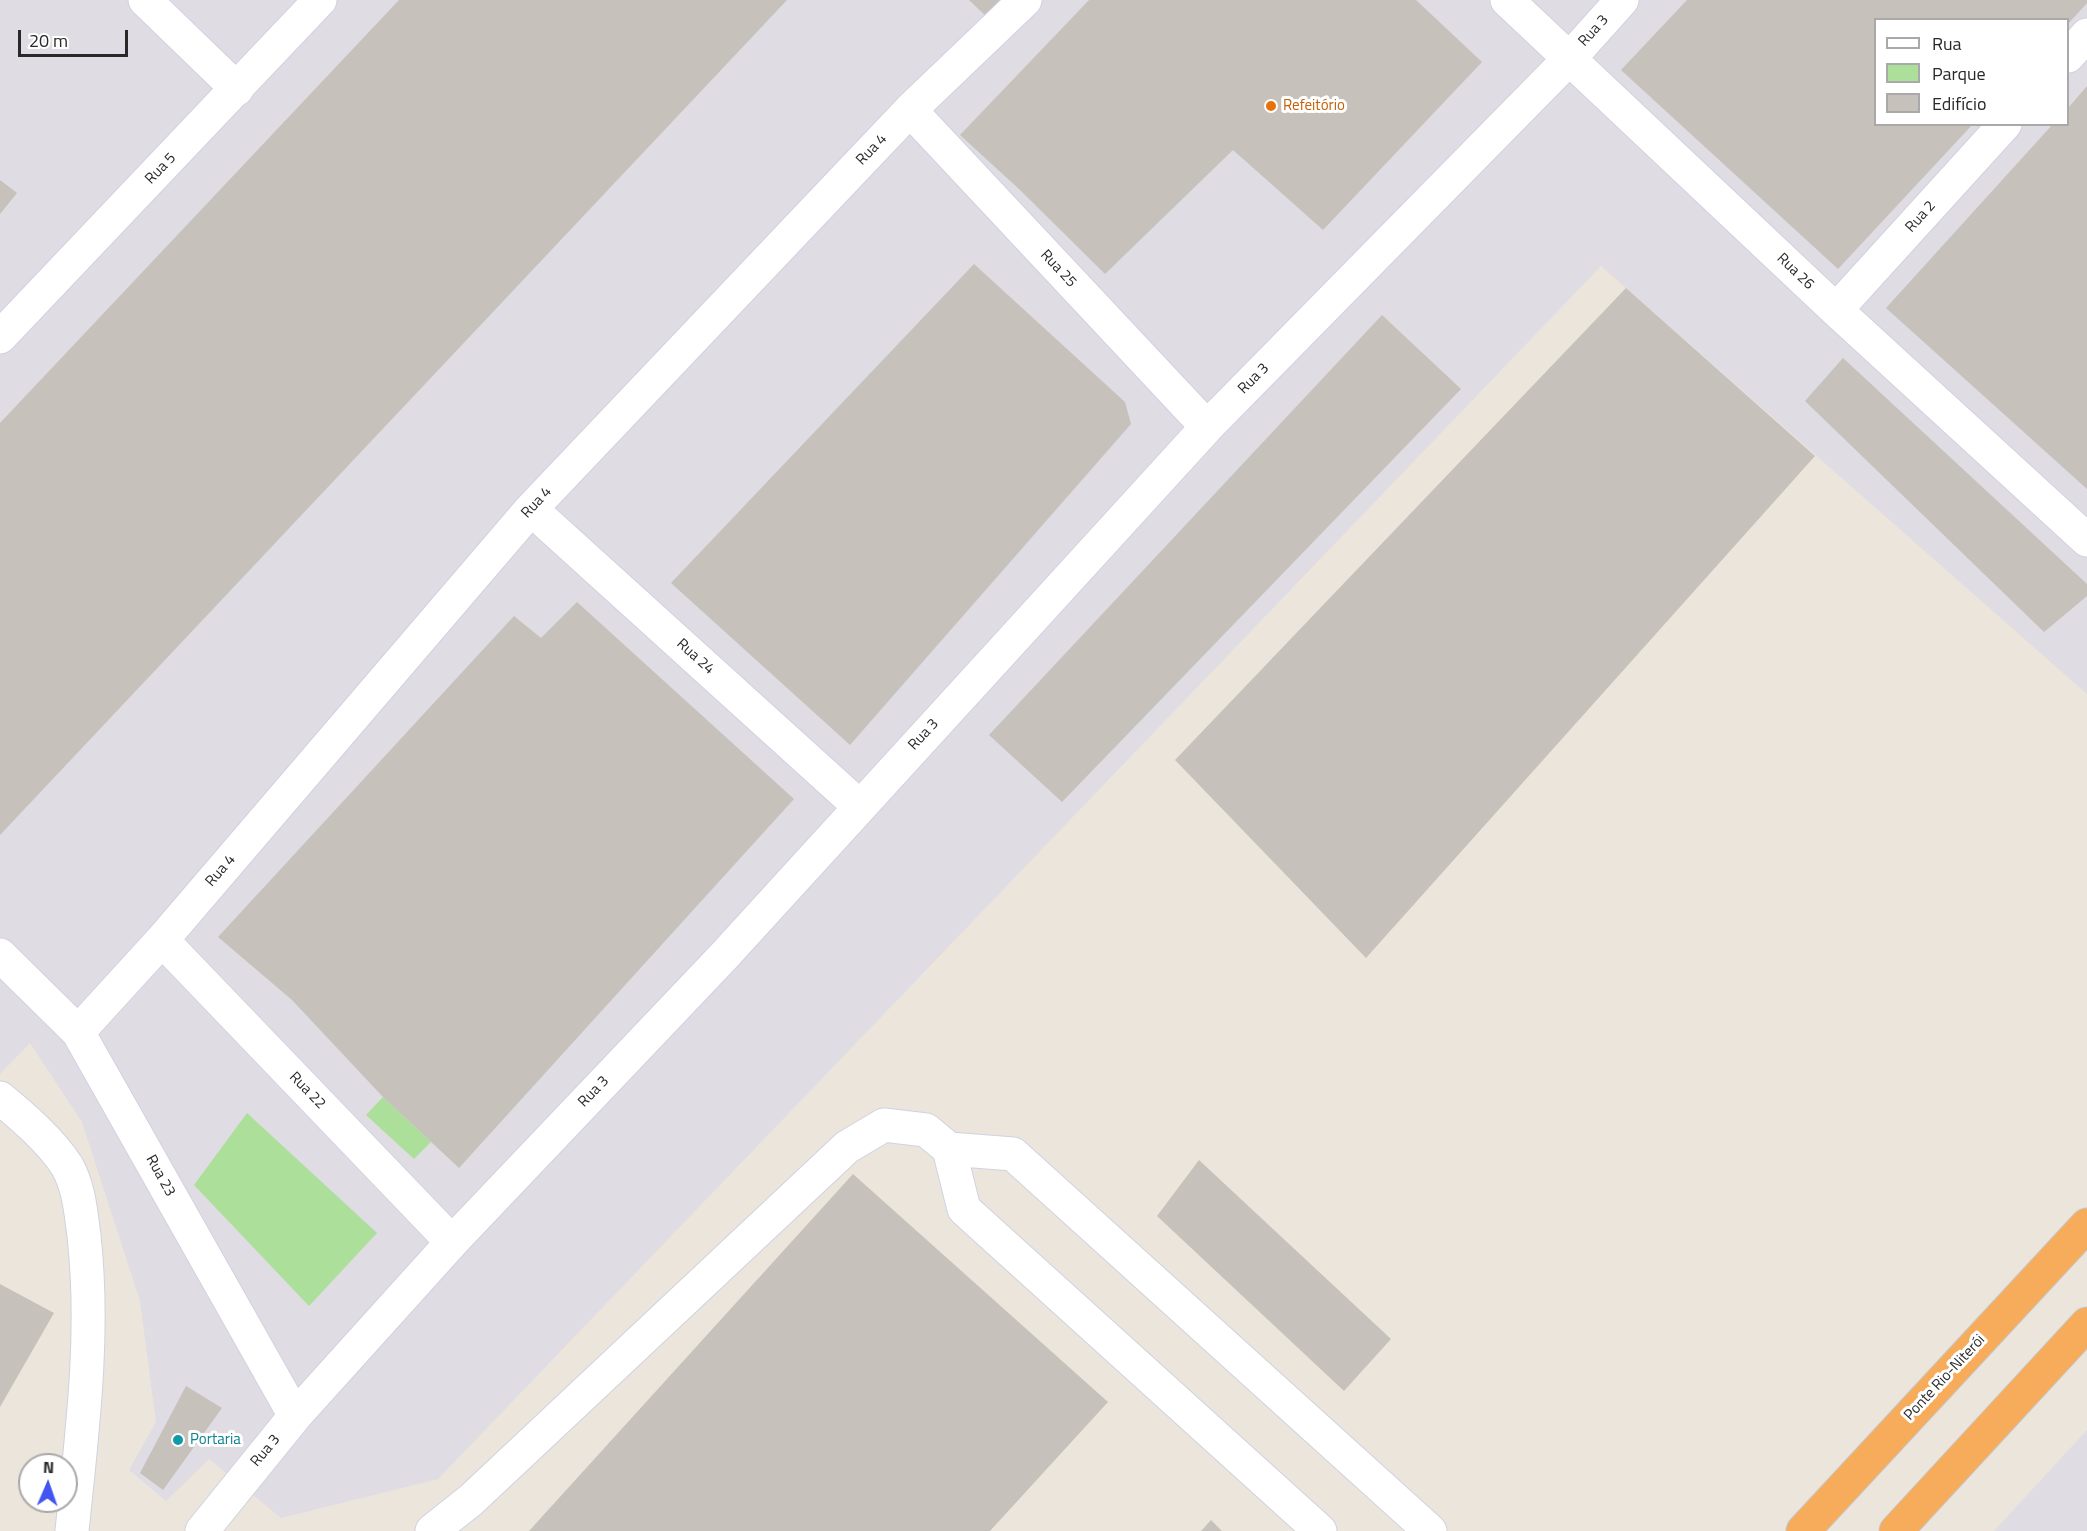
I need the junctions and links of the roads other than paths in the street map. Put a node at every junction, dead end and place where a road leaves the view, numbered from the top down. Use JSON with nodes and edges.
{"nodes":[{"id":1,"x":145,"y":0,"type":"edge"},
{"id":2,"x":320,"y":0,"type":"edge"},
{"id":3,"x":1025,"y":0,"type":"edge"},
{"id":4,"x":1507,"y":0,"type":"edge"},
{"id":5,"x":1622,"y":0,"type":"edge"},
{"id":6,"x":2087,"y":35,"type":"edge"},
{"id":7,"x":2069,"y":54,"type":"edge"},
{"id":8,"x":1570,"y":58,"type":"junction"},
{"id":9,"x":237,"y":89,"type":"junction"},
{"id":10,"x":910,"y":110,"type":"junction"},
{"id":11,"x":2003,"y":126,"type":"edge"},
{"id":12,"x":1836,"y":310,"type":"junction"},
{"id":13,"x":0,"y":337,"type":"edge"},
{"id":14,"x":1207,"y":427,"type":"junction"},
{"id":15,"x":531,"y":509,"type":"junction"},
{"id":16,"x":2087,"y":540,"type":"edge"},
{"id":17,"x":859,"y":806,"type":"junction"},
{"id":18,"x":162,"y":940,"type":"junction"},
{"id":19,"x":0,"y":955,"type":"edge"},
{"id":20,"x":78,"y":1032,"type":"junction"},
{"id":21,"x":0,"y":1098,"type":"edge"},
{"id":22,"x":949,"y":1149,"type":"junction"},
{"id":23,"x":2087,"y":1225,"type":"edge"},
{"id":24,"x":452,"y":1242,"type":"junction"},
{"id":25,"x":2087,"y":1324,"type":"edge"},
{"id":26,"x":295,"y":1416,"type":"junction"},
{"id":27,"x":72,"y":1531,"type":"edge"},
{"id":28,"x":202,"y":1531,"type":"edge"},
{"id":29,"x":432,"y":1531,"type":"edge"},
{"id":30,"x":1320,"y":1531,"type":"edge"},
{"id":31,"x":1431,"y":1531,"type":"edge"},
{"id":32,"x":1803,"y":1531,"type":"edge"},
{"id":33,"x":1896,"y":1531,"type":"edge"}],
"edges":[{"from":1,"to":9,"type":"street"},
{"from":2,"to":9,"type":"street","name":"Rua 5"},
{"from":3,"to":10,"type":"street","name":"Rua 4"},
{"from":4,"to":8,"type":"street","name":"Rua 26"},
{"from":5,"to":8,"type":"street","name":"Rua 3"},
{"from":6,"to":7,"type":"street"},
{"from":8,"to":12,"type":"street","name":"Rua 26"},
{"from":8,"to":14,"type":"street","name":"Rua 3"},
{"from":9,"to":13,"type":"street","name":"Rua 5"},
{"from":10,"to":14,"type":"street","name":"Rua 25"},
{"from":10,"to":15,"type":"street","name":"Rua 4"},
{"from":11,"to":12,"type":"street","name":"Rua 2"},
{"from":12,"to":16,"type":"street","name":"Rua 26"},
{"from":14,"to":17,"type":"street","name":"Rua 3"},
{"from":15,"to":17,"type":"street","name":"Rua 24"},
{"from":15,"to":18,"type":"street","name":"Rua 4"},
{"from":17,"to":24,"type":"street","name":"Rua 3"},
{"from":18,"to":20,"type":"street","name":"Rua 4"},
{"from":18,"to":24,"type":"street","name":"Rua 22"},
{"from":19,"to":20,"type":"street","name":"Rua 23"},
{"from":20,"to":26,"type":"street","name":"Rua 23"},
{"from":21,"to":27,"type":"street"},
{"from":22,"to":29,"type":"street"},
{"from":22,"to":30,"type":"street"},
{"from":22,"to":31,"type":"street"},
{"from":23,"to":32,"type":"highway","name":"Ponte Rio-Niterói"},
{"from":24,"to":26,"type":"street","name":"Rua 3"},
{"from":25,"to":33,"type":"highway"},
{"from":26,"to":28,"type":"street","name":"Rua 3"}]}
